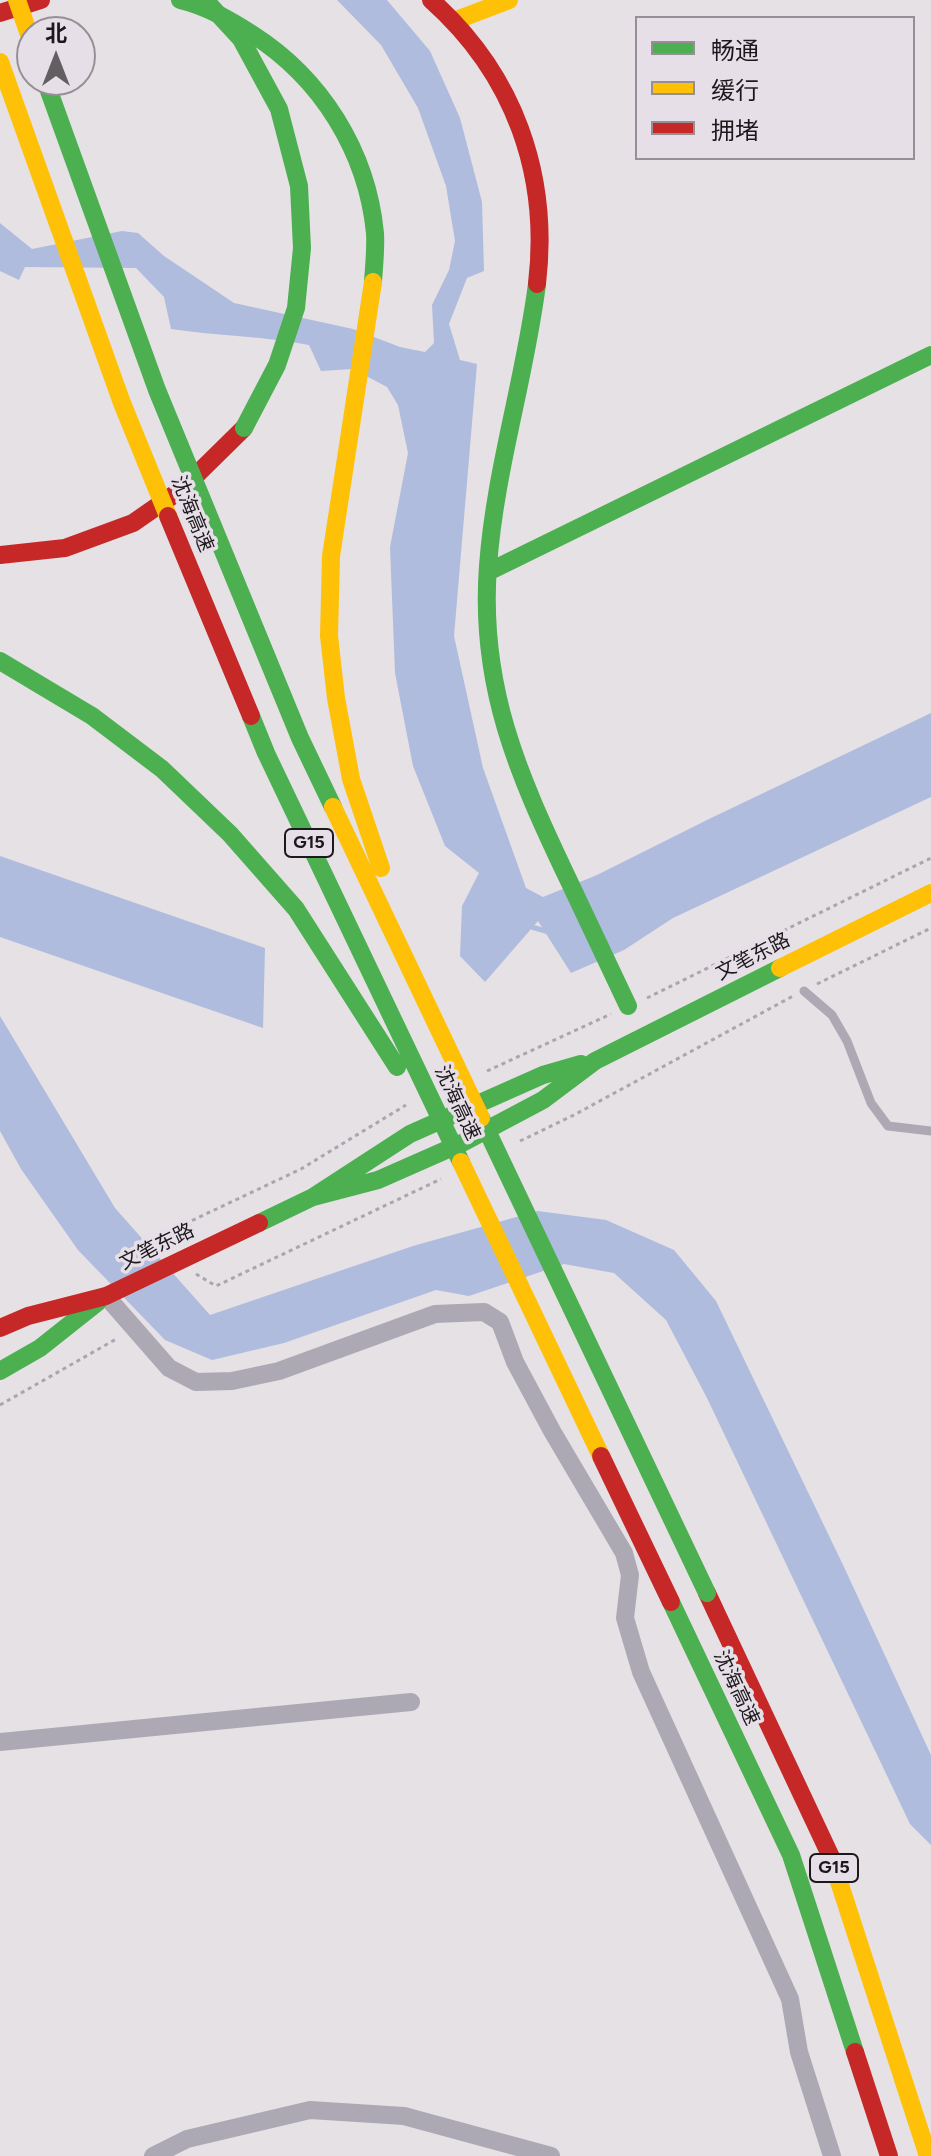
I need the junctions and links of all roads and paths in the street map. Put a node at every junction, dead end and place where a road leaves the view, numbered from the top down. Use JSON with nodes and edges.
{"nodes":[{"id":1,"x":41,"y":0,"type":"edge"},
{"id":2,"x":180,"y":0,"type":"edge"},
{"id":3,"x":205,"y":0,"type":"edge"},
{"id":4,"x":431,"y":0,"type":"edge"},
{"id":5,"x":509,"y":0,"type":"edge"},
{"id":6,"x":0,"y":13,"type":"edge"},
{"id":7,"x":454,"y":21,"type":"junction"},
{"id":8,"x":0,"y":62,"type":"edge"},
{"id":9,"x":51,"y":96,"type":"edge"},
{"id":10,"x":931,"y":355,"type":"edge"},
{"id":11,"x":0,"y":555,"type":"edge"},
{"id":12,"x":488,"y":572,"type":"junction"},
{"id":13,"x":0,"y":661,"type":"edge"},
{"id":14,"x":931,"y":858,"type":"edge"},
{"id":15,"x":931,"y":893,"type":"edge"},
{"id":16,"x":804,"y":991,"type":"dead end"},
{"id":17,"x":628,"y":1006,"type":"junction"},
{"id":18,"x":595,"y":1061,"type":"junction"},
{"id":19,"x":481,"y":1073,"type":"dead end"},
{"id":20,"x":409,"y":1104,"type":"dead end"},
{"id":21,"x":931,"y":1131,"type":"edge"},
{"id":22,"x":497,"y":1152,"type":"junction"},
{"id":23,"x":473,"y":1188,"type":"junction"},
{"id":24,"x":313,"y":1197,"type":"junction"},
{"id":25,"x":186,"y":1235,"type":"dead end"},
{"id":26,"x":106,"y":1296,"type":"junction"},
{"id":27,"x":0,"y":1328,"type":"edge"},
{"id":28,"x":134,"y":1329,"type":"junction"},
{"id":29,"x":0,"y":1371,"type":"edge"},
{"id":30,"x":0,"y":1405,"type":"edge"},
{"id":31,"x":411,"y":1702,"type":"dead end"},
{"id":32,"x":0,"y":1742,"type":"edge"},
{"id":33,"x":153,"y":2156,"type":"edge"},
{"id":34,"x":551,"y":2156,"type":"edge"},
{"id":35,"x":832,"y":2156,"type":"edge"},
{"id":36,"x":889,"y":2156,"type":"edge"},
{"id":37,"x":928,"y":2156,"type":"edge"}],
"edges":[{"from":1,"to":6,"type":"main road"},
{"from":2,"to":22,"type":"main road","bridge":true},
{"from":3,"to":11,"type":"main road","bridge":true},
{"from":4,"to":7,"type":"main road"},
{"from":5,"to":7,"type":"main road"},
{"from":7,"to":12,"type":"main road"},
{"from":8,"to":23,"type":"main road","name":"沈海高速","number":"G15","bridge":true},
{"from":9,"to":22,"type":"main road","name":"沈海高速","number":"G15","bridge":true},
{"from":10,"to":12,"type":"main road"},
{"from":12,"to":17,"type":"main road"},
{"from":13,"to":23,"type":"main road","bridge":true},
{"from":14,"to":17,"type":"path"},
{"from":15,"to":18,"type":"main road","name":"文笔东路"},
{"from":16,"to":21,"type":"lane"},
{"from":17,"to":19,"type":"path"},
{"from":18,"to":24,"type":"main road","name":"文笔东路"},
{"from":18,"to":24,"type":"main road","name":"文笔东路"},
{"from":20,"to":25,"type":"path"},
{"from":22,"to":37,"type":"main road","name":"沈海高速","number":"G15","bridge":true},
{"from":23,"to":36,"type":"main road","name":"沈海高速","number":"G15","bridge":true},
{"from":24,"to":26,"type":"main road","name":"文笔东路"},
{"from":26,"to":27,"type":"main road","name":"文笔东路"},
{"from":26,"to":28,"type":"street"},
{"from":26,"to":29,"type":"main road","name":"文笔东路"},
{"from":28,"to":30,"type":"path"},
{"from":28,"to":35,"type":"street"},
{"from":31,"to":32,"type":"street"},
{"from":33,"to":34,"type":"street"}]}
